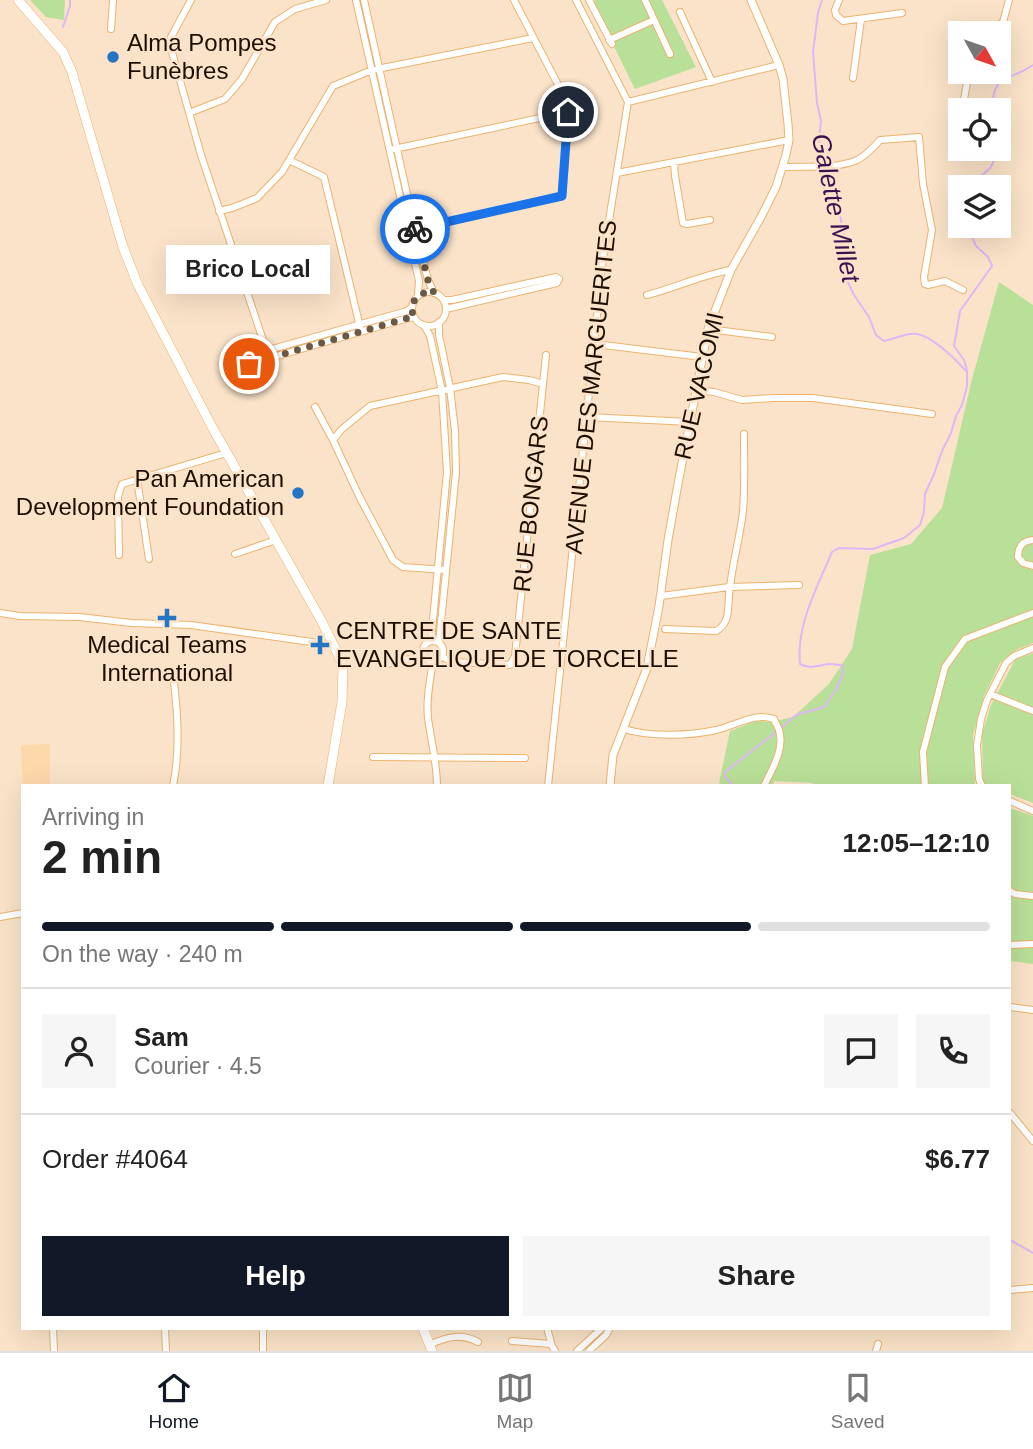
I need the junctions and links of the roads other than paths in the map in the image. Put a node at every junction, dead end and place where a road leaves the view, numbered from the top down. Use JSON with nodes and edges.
{"nodes":[{"id":1,"x":18,"y":0,"type":"edge"},
{"id":2,"x":113,"y":0,"type":"edge"},
{"id":3,"x":191,"y":0,"type":"edge"},
{"id":4,"x":326,"y":0,"type":"edge"},
{"id":5,"x":356,"y":0,"type":"edge"},
{"id":6,"x":364,"y":0,"type":"edge"},
{"id":7,"x":514,"y":0,"type":"edge"},
{"id":8,"x":576,"y":0,"type":"edge"},
{"id":9,"x":589,"y":0,"type":"edge"},
{"id":10,"x":645,"y":0,"type":"edge"},
{"id":11,"x":751,"y":0,"type":"edge"},
{"id":12,"x":839,"y":0,"type":"edge"},
{"id":13,"x":1009,"y":0,"type":"edge"},
{"id":14,"x":680,"y":12,"type":"dead end"},
{"id":15,"x":902,"y":13,"type":"dead end"},
{"id":16,"x":861,"y":19,"type":"junction"},
{"id":17,"x":654,"y":20,"type":"junction"},
{"id":18,"x":1003,"y":21,"type":"edge"},
{"id":19,"x":111,"y":29,"type":"dead end"},
{"id":20,"x":533,"y":38,"type":"junction"},
{"id":21,"x":670,"y":54,"type":"dead end"},
{"id":22,"x":779,"y":65,"type":"junction"},
{"id":23,"x":376,"y":70,"type":"junction"},
{"id":24,"x":853,"y":78,"type":"dead end"},
{"id":25,"x":712,"y":82,"type":"junction"},
{"id":26,"x":628,"y":102,"type":"junction"},
{"id":27,"x":568,"y":112,"type":"junction"},
{"id":28,"x":189,"y":113,"type":"junction"},
{"id":29,"x":789,"y":140,"type":"junction"},
{"id":30,"x":393,"y":149,"type":"junction"},
{"id":31,"x":289,"y":160,"type":"junction"},
{"id":32,"x":674,"y":163,"type":"junction"},
{"id":33,"x":784,"y":167,"type":"junction"},
{"id":34,"x":617,"y":173,"type":"junction"},
{"id":35,"x":219,"y":211,"type":"junction"},
{"id":36,"x":710,"y":220,"type":"dead end"},
{"id":37,"x":411,"y":230,"type":"junction"},
{"id":38,"x":731,"y":270,"type":"junction"},
{"id":39,"x":963,"y":290,"type":"dead end"},
{"id":40,"x":434,"y":293,"type":"junction"},
{"id":41,"x":418,"y":295,"type":"junction"},
{"id":42,"x":647,"y":295,"type":"dead end"},
{"id":43,"x":443,"y":300,"type":"junction"},
{"id":44,"x":411,"y":308,"type":"junction"},
{"id":45,"x":446,"y":309,"type":"junction"},
{"id":46,"x":414,"y":317,"type":"junction"},
{"id":47,"x":439,"y":322,"type":"junction"},
{"id":48,"x":424,"y":325,"type":"junction"},
{"id":49,"x":360,"y":328,"type":"junction"},
{"id":50,"x":708,"y":328,"type":"junction"},
{"id":51,"x":772,"y":337,"type":"dead end"},
{"id":52,"x":594,"y":344,"type":"junction"},
{"id":53,"x":268,"y":354,"type":"junction"},
{"id":54,"x":547,"y":355,"type":"dead end"},
{"id":55,"x":702,"y":357,"type":"junction"},
{"id":56,"x":235,"y":364,"type":"dead end"},
{"id":57,"x":543,"y":384,"type":"junction"},
{"id":58,"x":450,"y":388,"type":"junction"},
{"id":59,"x":697,"y":390,"type":"junction"},
{"id":60,"x":442,"y":391,"type":"junction"},
{"id":61,"x":315,"y":407,"type":"dead end"},
{"id":62,"x":932,"y":414,"type":"dead end"},
{"id":63,"x":587,"y":417,"type":"junction"},
{"id":64,"x":691,"y":422,"type":"junction"},
{"id":65,"x":744,"y":434,"type":"dead end"},
{"id":66,"x":333,"y":440,"type":"junction"},
{"id":67,"x":226,"y":453,"type":"junction"},
{"id":68,"x":137,"y":479,"type":"junction"},
{"id":69,"x":276,"y":540,"type":"junction"},
{"id":70,"x":1033,"y":540,"type":"edge"},
{"id":71,"x":235,"y":554,"type":"dead end"},
{"id":72,"x":119,"y":555,"type":"dead end"},
{"id":73,"x":149,"y":559,"type":"dead end"},
{"id":74,"x":1033,"y":566,"type":"edge"},
{"id":75,"x":437,"y":570,"type":"junction"},
{"id":76,"x":446,"y":570,"type":"junction"},
{"id":77,"x":799,"y":585,"type":"dead end"},
{"id":78,"x":729,"y":587,"type":"junction"},
{"id":79,"x":661,"y":596,"type":"junction"},
{"id":80,"x":1033,"y":613,"type":"edge"},
{"id":81,"x":0,"y":614,"type":"edge"},
{"id":82,"x":666,"y":629,"type":"dead end"},
{"id":83,"x":431,"y":641,"type":"junction"},
{"id":84,"x":439,"y":642,"type":"junction"},
{"id":85,"x":333,"y":645,"type":"junction"},
{"id":86,"x":1033,"y":648,"type":"edge"},
{"id":87,"x":424,"y":656,"type":"junction"},
{"id":88,"x":442,"y":657,"type":"junction"},
{"id":89,"x":433,"y":662,"type":"junction"},
{"id":90,"x":386,"y":664,"type":"dead end"},
{"id":91,"x":174,"y":682,"type":"dead end"},
{"id":92,"x":990,"y":694,"type":"junction"},
{"id":93,"x":1033,"y":712,"type":"edge"},
{"id":94,"x":624,"y":729,"type":"junction"},
{"id":95,"x":373,"y":757,"type":"dead end"},
{"id":96,"x":436,"y":757,"type":"junction"},
{"id":97,"x":525,"y":758,"type":"dead end"},
{"id":98,"x":173,"y":784,"type":"edge"},
{"id":99,"x":328,"y":784,"type":"edge"},
{"id":100,"x":437,"y":784,"type":"edge"},
{"id":101,"x":548,"y":784,"type":"edge"},
{"id":102,"x":610,"y":784,"type":"edge"},
{"id":103,"x":765,"y":784,"type":"edge"},
{"id":104,"x":925,"y":784,"type":"edge"},
{"id":105,"x":981,"y":784,"type":"edge"},
{"id":106,"x":1011,"y":802,"type":"edge"},
{"id":107,"x":1033,"y":811,"type":"edge"},
{"id":108,"x":1011,"y":892,"type":"edge"},
{"id":109,"x":1033,"y":896,"type":"edge"},
{"id":110,"x":21,"y":913,"type":"edge"},
{"id":111,"x":0,"y":917,"type":"edge"},
{"id":112,"x":1033,"y":944,"type":"edge"},
{"id":113,"x":1011,"y":945,"type":"edge"},
{"id":114,"x":1011,"y":1007,"type":"edge"},
{"id":115,"x":1033,"y":1010,"type":"edge"},
{"id":116,"x":1011,"y":1114,"type":"edge"},
{"id":117,"x":1033,"y":1141,"type":"edge"},
{"id":118,"x":1033,"y":1288,"type":"edge"},
{"id":119,"x":1011,"y":1290,"type":"edge"},
{"id":120,"x":53,"y":1330,"type":"edge"},
{"id":121,"x":165,"y":1330,"type":"edge"},
{"id":122,"x":263,"y":1330,"type":"edge"},
{"id":123,"x":424,"y":1330,"type":"edge"},
{"id":124,"x":548,"y":1330,"type":"edge"},
{"id":125,"x":600,"y":1330,"type":"edge"},
{"id":126,"x":609,"y":1330,"type":"edge"},
{"id":127,"x":512,"y":1341,"type":"dead end"},
{"id":128,"x":478,"y":1342,"type":"dead end"},
{"id":129,"x":551,"y":1344,"type":"junction"},
{"id":130,"x":431,"y":1348,"type":"edge"},
{"id":131,"x":54,"y":1351,"type":"edge"},
{"id":132,"x":166,"y":1351,"type":"edge"},
{"id":133,"x":263,"y":1351,"type":"edge"},
{"id":134,"x":555,"y":1351,"type":"edge"},
{"id":135,"x":577,"y":1351,"type":"edge"},
{"id":136,"x":589,"y":1351,"type":"edge"}],
"edges":[{"from":1,"to":67,"type":"main road"},
{"from":2,"to":19,"type":"street"},
{"from":3,"to":28,"type":"street"},
{"from":4,"to":28,"type":"street"},
{"from":5,"to":23,"type":"street"},
{"from":6,"to":23,"type":"street"},
{"from":7,"to":20,"type":"street"},
{"from":8,"to":26,"type":"street"},
{"from":9,"to":17,"type":"street"},
{"from":10,"to":17,"type":"street"},
{"from":11,"to":22,"type":"street","name":"RUE VACOMI"},
{"from":12,"to":16,"type":"street"},
{"from":13,"to":18,"type":"street"},
{"from":14,"to":25,"type":"street"},
{"from":15,"to":16,"type":"street"},
{"from":16,"to":24,"type":"street"},
{"from":17,"to":21,"type":"street"},
{"from":20,"to":23,"type":"street"},
{"from":20,"to":27,"type":"street"},
{"from":22,"to":25,"type":"street"},
{"from":22,"to":29,"type":"street","name":"RUE VACOMI"},
{"from":23,"to":30,"type":"street"},
{"from":23,"to":31,"type":"street"},
{"from":25,"to":26,"type":"street"},
{"from":26,"to":34,"type":"street","name":"AVENUE DES MARGUERITES"},
{"from":27,"to":30,"type":"street"},
{"from":27,"to":37,"type":"street"},
{"from":28,"to":35,"type":"street"},
{"from":29,"to":32,"type":"street"},
{"from":29,"to":33,"type":"street","name":"RUE VACOMI"},
{"from":30,"to":37,"type":"street"},
{"from":31,"to":35,"type":"street"},
{"from":31,"to":49,"type":"street"},
{"from":32,"to":34,"type":"street"},
{"from":32,"to":36,"type":"street"},
{"from":33,"to":38,"type":"street","name":"RUE VACOMI"},
{"from":33,"to":39,"type":"street"},
{"from":34,"to":52,"type":"street","name":"AVENUE DES MARGUERITES"},
{"from":35,"to":53,"type":"street"},
{"from":37,"to":40,"type":"street"},
{"from":37,"to":41,"type":"street"},
{"from":38,"to":42,"type":"street"},
{"from":38,"to":50,"type":"street","name":"RUE VACOMI"},
{"from":40,"to":41,"type":"street"},
{"from":40,"to":43,"type":"street"},
{"from":41,"to":44,"type":"street"},
{"from":43,"to":45,"type":"street"},
{"from":43,"to":45,"type":"street"},
{"from":44,"to":46,"type":"street"},
{"from":44,"to":49,"type":"street"},
{"from":45,"to":47,"type":"street"},
{"from":46,"to":48,"type":"street"},
{"from":46,"to":49,"type":"street"},
{"from":47,"to":48,"type":"street"},
{"from":47,"to":58,"type":"street"},
{"from":48,"to":60,"type":"street"},
{"from":49,"to":53,"type":"street"},
{"from":50,"to":51,"type":"street"},
{"from":50,"to":55,"type":"street","name":"RUE VACOMI"},
{"from":52,"to":55,"type":"street"},
{"from":52,"to":63,"type":"street","name":"AVENUE DES MARGUERITES"},
{"from":53,"to":56,"type":"street"},
{"from":54,"to":57,"type":"street","name":"RUE BONGARS"},
{"from":55,"to":59,"type":"street","name":"RUE VACOMI"},
{"from":57,"to":58,"type":"street","name":"RUE BONGARS"},
{"from":57,"to":88,"type":"street","name":"RUE BONGARS"},
{"from":58,"to":60,"type":"street","name":"RUE BONGARS"},
{"from":58,"to":76,"type":"street"},
{"from":59,"to":62,"type":"street"},
{"from":59,"to":64,"type":"street","name":"RUE VACOMI"},
{"from":60,"to":66,"type":"street","name":"RUE BONGARS"},
{"from":60,"to":75,"type":"street"},
{"from":61,"to":66,"type":"street"},
{"from":63,"to":64,"type":"street"},
{"from":63,"to":101,"type":"street","name":"AVENUE DES MARGUERITES"},
{"from":64,"to":79,"type":"street","name":"RUE VACOMI"},
{"from":65,"to":78,"type":"street"},
{"from":66,"to":75,"type":"street"},
{"from":67,"to":68,"type":"street"},
{"from":67,"to":69,"type":"main road"},
{"from":68,"to":72,"type":"street"},
{"from":68,"to":73,"type":"street"},
{"from":69,"to":71,"type":"street"},
{"from":69,"to":85,"type":"main road"},
{"from":70,"to":74,"type":"street"},
{"from":75,"to":76,"type":"street"},
{"from":75,"to":83,"type":"street"},
{"from":76,"to":84,"type":"street"},
{"from":77,"to":78,"type":"street"},
{"from":78,"to":79,"type":"street"},
{"from":78,"to":82,"type":"street"},
{"from":79,"to":94,"type":"street","name":"RUE VACOMI"},
{"from":80,"to":104,"type":"street"},
{"from":81,"to":85,"type":"street"},
{"from":83,"to":84,"type":"street"},
{"from":83,"to":87,"type":"street"},
{"from":84,"to":88,"type":"street"},
{"from":85,"to":99,"type":"main road"},
{"from":86,"to":92,"type":"street"},
{"from":87,"to":89,"type":"street"},
{"from":87,"to":90,"type":"street"},
{"from":88,"to":89,"type":"street"},
{"from":89,"to":96,"type":"street"},
{"from":91,"to":98,"type":"street"},
{"from":92,"to":93,"type":"street"},
{"from":92,"to":105,"type":"street"},
{"from":94,"to":102,"type":"street","name":"RUE VACOMI"},
{"from":94,"to":103,"type":"street"},
{"from":95,"to":96,"type":"street"},
{"from":96,"to":97,"type":"street"},
{"from":96,"to":100,"type":"street"},
{"from":106,"to":107,"type":"street"},
{"from":108,"to":109,"type":"street"},
{"from":110,"to":111,"type":"street"},
{"from":112,"to":113,"type":"street"},
{"from":114,"to":115,"type":"street"},
{"from":116,"to":117,"type":"street"},
{"from":118,"to":119,"type":"street"},
{"from":120,"to":131,"type":"street"},
{"from":121,"to":132,"type":"street"},
{"from":122,"to":133,"type":"street"},
{"from":123,"to":130,"type":"main road"},
{"from":124,"to":129,"type":"street"},
{"from":125,"to":135,"type":"street"},
{"from":126,"to":136,"type":"street"},
{"from":127,"to":129,"type":"street"},
{"from":128,"to":130,"type":"street"},
{"from":129,"to":134,"type":"street"}]}
